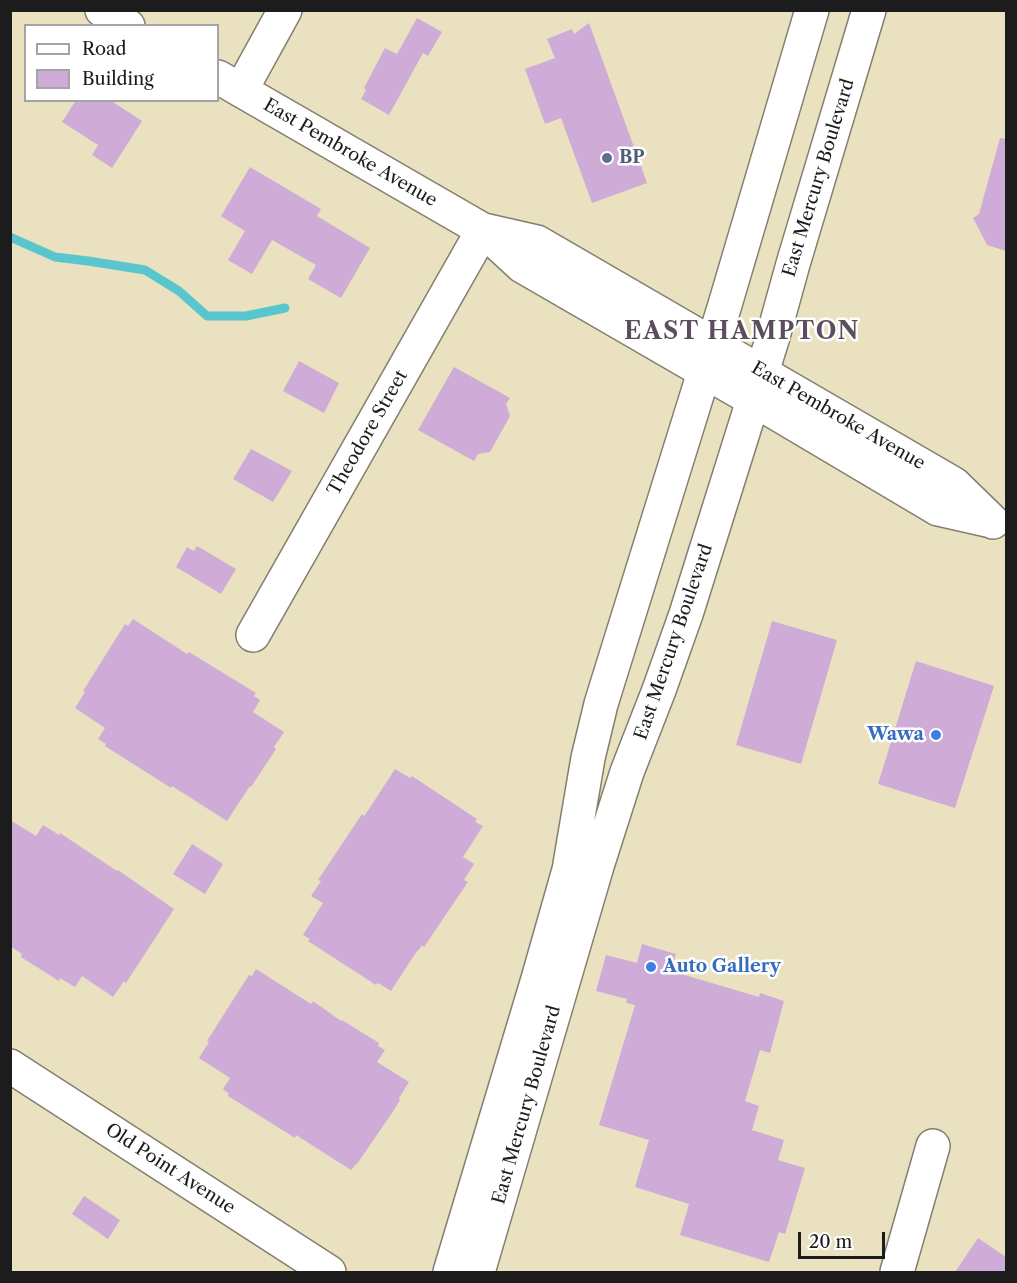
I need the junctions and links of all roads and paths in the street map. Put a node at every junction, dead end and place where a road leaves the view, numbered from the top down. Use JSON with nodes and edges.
{"nodes":[{"id":1,"x":102,"y":10,"type":"edge"},
{"id":2,"x":285,"y":10,"type":"edge"},
{"id":3,"x":812,"y":10,"type":"edge"},
{"id":4,"x":869,"y":10,"type":"edge"},
{"id":5,"x":125,"y":24,"type":"edge"},
{"id":6,"x":229,"y":83,"type":"edge"},
{"id":7,"x":483,"y":230,"type":"junction"},
{"id":8,"x":708,"y":357,"type":"junction"},
{"id":9,"x":757,"y":385,"type":"junction"},
{"id":10,"x":999,"y":526,"type":"edge"},
{"id":11,"x":253,"y":635,"type":"dead end"},
{"id":12,"x":10,"y":1066,"type":"edge"},
{"id":13,"x":933,"y":1146,"type":"dead end"},
{"id":14,"x":329,"y":1272,"type":"edge"},
{"id":15,"x":450,"y":1272,"type":"edge"},
{"id":16,"x":478,"y":1272,"type":"edge"},
{"id":17,"x":897,"y":1272,"type":"edge"}],
"edges":[{"from":1,"to":5,"type":"main road"},
{"from":2,"to":6,"type":"main road"},
{"from":3,"to":8,"type":"main road","name":"East Mercury Boulevard"},
{"from":4,"to":9,"type":"main road","name":"East Mercury Boulevard"},
{"from":6,"to":7,"type":"main road","name":"East Pembroke Avenue"},
{"from":7,"to":8,"type":"main road","name":"East Pembroke Avenue"},
{"from":7,"to":11,"type":"main road","name":"Theodore Street"},
{"from":8,"to":9,"type":"main road","name":"East Pembroke Avenue"},
{"from":8,"to":15,"type":"main road","name":"East Mercury Boulevard"},
{"from":9,"to":10,"type":"main road","name":"East Pembroke Avenue"},
{"from":9,"to":16,"type":"main road","name":"East Mercury Boulevard"},
{"from":12,"to":14,"type":"main road","name":"Old Point Avenue"},
{"from":13,"to":17,"type":"main road"}]}
